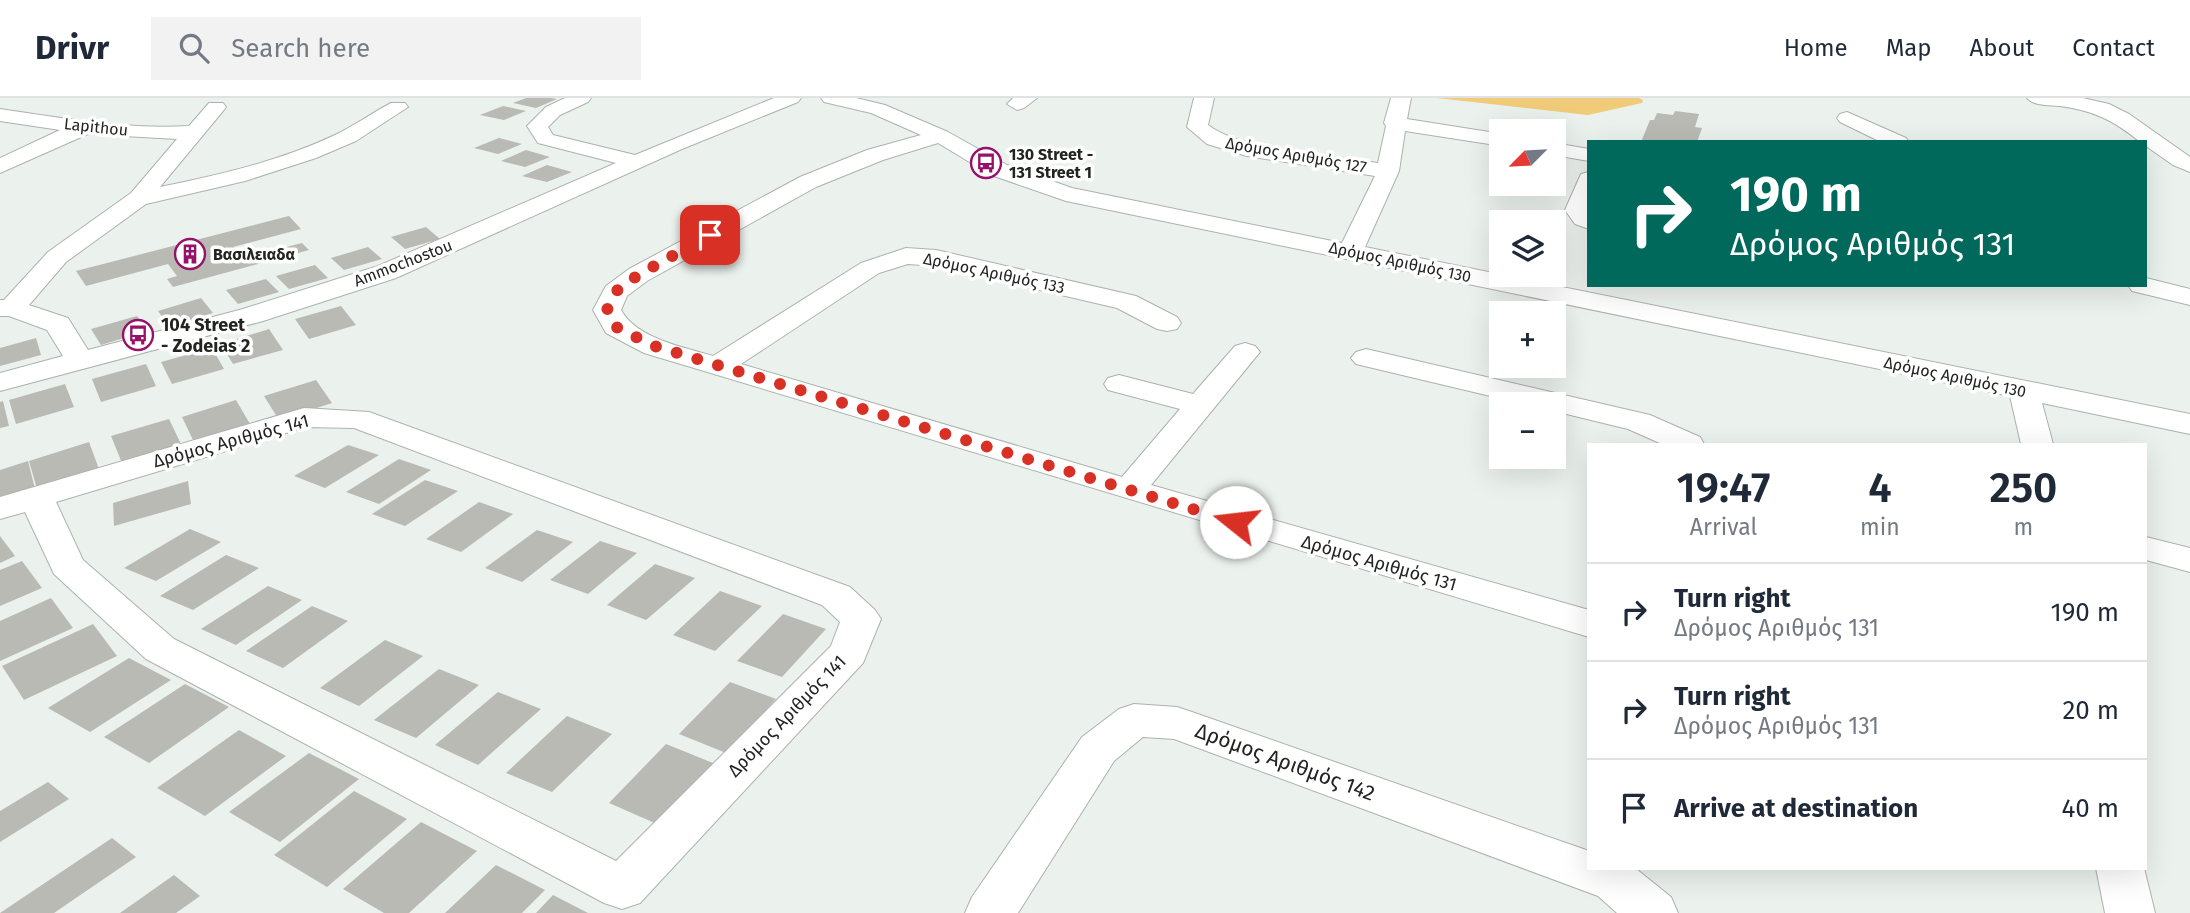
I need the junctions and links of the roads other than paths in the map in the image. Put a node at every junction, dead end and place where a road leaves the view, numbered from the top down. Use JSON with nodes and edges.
{"nodes":[{"id":1,"x":581,"y":98,"type":"edge"},
{"id":2,"x":790,"y":98,"type":"edge"},
{"id":3,"x":831,"y":98,"type":"edge"},
{"id":4,"x":1204,"y":98,"type":"edge"},
{"id":5,"x":1401,"y":98,"type":"edge"},
{"id":6,"x":2037,"y":98,"type":"edge"},
{"id":7,"x":216,"y":107,"type":"dead end"},
{"id":8,"x":398,"y":107,"type":"dead end"},
{"id":9,"x":0,"y":115,"type":"edge"},
{"id":10,"x":1847,"y":118,"type":"dead end"},
{"id":11,"x":1394,"y":123,"type":"junction"},
{"id":12,"x":87,"y":128,"type":"junction"},
{"id":13,"x":193,"y":132,"type":"junction"},
{"id":14,"x":941,"y":136,"type":"junction"},
{"id":15,"x":1489,"y":138,"type":"edge"},
{"id":16,"x":1895,"y":140,"type":"edge"},
{"id":17,"x":1566,"y":151,"type":"edge"},
{"id":18,"x":1587,"y":155,"type":"edge"},
{"id":19,"x":639,"y":162,"type":"junction"},
{"id":20,"x":2190,"y":165,"type":"edge"},
{"id":21,"x":0,"y":166,"type":"edge"},
{"id":22,"x":1388,"y":171,"type":"junction"},
{"id":23,"x":1587,"y":184,"type":"edge"},
{"id":24,"x":139,"y":198,"type":"junction"},
{"id":25,"x":1587,"y":221,"type":"edge"},
{"id":26,"x":1350,"y":252,"type":"junction"},
{"id":27,"x":2147,"y":286,"type":"edge"},
{"id":28,"x":2190,"y":297,"type":"edge"},
{"id":29,"x":6,"y":308,"type":"edge"},
{"id":30,"x":1167,"y":323,"type":"dead end"},
{"id":31,"x":1245,"y":352,"type":"dead end"},
{"id":32,"x":1366,"y":358,"type":"dead end"},
{"id":33,"x":80,"y":360,"type":"junction"},
{"id":34,"x":719,"y":365,"type":"junction"},
{"id":35,"x":0,"y":382,"type":"edge"},
{"id":36,"x":1119,"y":384,"type":"dead end"},
{"id":37,"x":2024,"y":391,"type":"junction"},
{"id":38,"x":1199,"y":405,"type":"junction"},
{"id":39,"x":2190,"y":424,"type":"edge"},
{"id":40,"x":1686,"y":443,"type":"edge"},
{"id":41,"x":2037,"y":443,"type":"edge"},
{"id":42,"x":1129,"y":490,"type":"junction"},
{"id":43,"x":18,"y":502,"type":"edge"},
{"id":44,"x":2147,"y":550,"type":"edge"},
{"id":45,"x":2190,"y":560,"type":"edge"},
{"id":46,"x":1587,"y":623,"type":"edge"},
{"id":47,"x":2120,"y":870,"type":"edge"},
{"id":48,"x":990,"y":913,"type":"edge"},
{"id":49,"x":1653,"y":913,"type":"edge"},
{"id":50,"x":2130,"y":913,"type":"edge"}],
"edges":[{"from":1,"to":19,"type":"street"},
{"from":2,"to":19,"type":"street","name":"Ammochostou"},
{"from":3,"to":14,"type":"street","name":"Δρόμος Αριθμός 130"},
{"from":4,"to":22,"type":"street","name":"Δρόμος Αριθμός 127"},
{"from":5,"to":11,"type":"street"},
{"from":6,"to":20,"type":"street"},
{"from":7,"to":13,"type":"street"},
{"from":8,"to":24,"type":"street"},
{"from":9,"to":12,"type":"street","name":"Lapithou"},
{"from":10,"to":16,"type":"street"},
{"from":11,"to":15,"type":"street"},
{"from":11,"to":22,"type":"street"},
{"from":12,"to":13,"type":"street","name":"Lapithou"},
{"from":12,"to":21,"type":"street"},
{"from":13,"to":24,"type":"street"},
{"from":14,"to":26,"type":"street","name":"Δρόμος Αριθμός 130"},
{"from":14,"to":34,"type":"street","name":"Δρόμος Αριθμός 131"},
{"from":17,"to":18,"type":"street"},
{"from":19,"to":33,"type":"street","name":"Ammochostou"},
{"from":22,"to":26,"type":"street"},
{"from":23,"to":25,"type":"street"},
{"from":24,"to":29,"type":"street"},
{"from":26,"to":37,"type":"street","name":"Δρόμος Αριθμός 130"},
{"from":27,"to":28,"type":"street"},
{"from":29,"to":33,"type":"street"},
{"from":30,"to":34,"type":"street","name":"Δρόμος Αριθμός 133"},
{"from":31,"to":38,"type":"street"},
{"from":32,"to":40,"type":"street"},
{"from":33,"to":35,"type":"street","name":"Ammochostou"},
{"from":34,"to":42,"type":"street","name":"Δρόμος Αριθμός 131"},
{"from":36,"to":38,"type":"street"},
{"from":37,"to":39,"type":"street","name":"Δρόμος Αριθμός 130"},
{"from":37,"to":41,"type":"street"},
{"from":38,"to":42,"type":"street"},
{"from":42,"to":46,"type":"street","name":"Δρόμος Αριθμός 131"},
{"from":43,"to":43,"type":"street","name":"Δρόμος Αριθμός 141"},
{"from":44,"to":45,"type":"street"},
{"from":47,"to":50,"type":"street"},
{"from":48,"to":49,"type":"street","name":"Δρόμος Αριθμός 142"}]}
